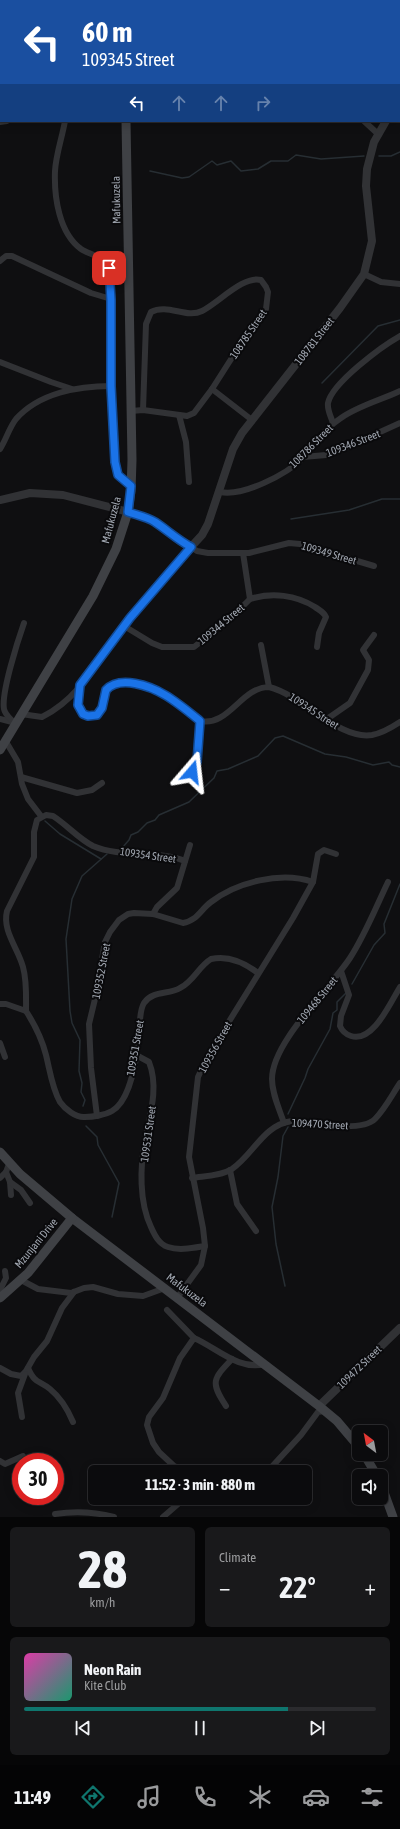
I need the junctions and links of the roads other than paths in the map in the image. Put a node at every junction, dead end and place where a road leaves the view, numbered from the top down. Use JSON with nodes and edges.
{"nodes":[{"id":1,"x":65,"y":122,"type":"edge"},
{"id":2,"x":126,"y":122,"type":"edge"},
{"id":3,"x":365,"y":122,"type":"edge"},
{"id":4,"x":385,"y":122,"type":"edge"},
{"id":5,"x":378,"y":134,"type":"junction"},
{"id":6,"x":0,"y":261,"type":"edge"},
{"id":7,"x":364,"y":274,"type":"junction"},
{"id":8,"x":400,"y":284,"type":"edge"},
{"id":9,"x":111,"y":300,"type":"junction"},
{"id":10,"x":400,"y":336,"type":"edge"},
{"id":11,"x":0,"y":362,"type":"edge"},
{"id":12,"x":111,"y":386,"type":"junction"},
{"id":13,"x":74,"y":389,"type":"junction"},
{"id":14,"x":212,"y":389,"type":"junction"},
{"id":15,"x":400,"y":392,"type":"edge"},
{"id":16,"x":143,"y":410,"type":"junction"},
{"id":17,"x":132,"y":411,"type":"junction"},
{"id":18,"x":179,"y":415,"type":"junction"},
{"id":19,"x":252,"y":420,"type":"junction"},
{"id":20,"x":400,"y":422,"type":"edge"},
{"id":21,"x":333,"y":423,"type":"junction"},
{"id":22,"x":0,"y":450,"type":"edge"},
{"id":23,"x":303,"y":457,"type":"junction"},
{"id":24,"x":189,"y":482,"type":"dead end"},
{"id":25,"x":131,"y":486,"type":"junction"},
{"id":26,"x":220,"y":492,"type":"junction"},
{"id":27,"x":0,"y":500,"type":"edge"},
{"id":28,"x":128,"y":512,"type":"junction"},
{"id":29,"x":191,"y":547,"type":"junction"},
{"id":30,"x":243,"y":553,"type":"junction"},
{"id":31,"x":374,"y":566,"type":"dead end"},
{"id":32,"x":250,"y":599,"type":"junction"},
{"id":33,"x":24,"y":623,"type":"dead end"},
{"id":34,"x":124,"y":626,"type":"junction"},
{"id":35,"x":374,"y":635,"type":"dead end"},
{"id":36,"x":261,"y":646,"type":"dead end"},
{"id":37,"x":317,"y":647,"type":"dead end"},
{"id":38,"x":80,"y":685,"type":"junction"},
{"id":39,"x":269,"y":687,"type":"junction"},
{"id":40,"x":21,"y":714,"type":"junction"},
{"id":41,"x":327,"y":718,"type":"junction"},
{"id":42,"x":0,"y":720,"type":"edge"},
{"id":43,"x":200,"y":721,"type":"junction"},
{"id":44,"x":400,"y":722,"type":"edge"},
{"id":45,"x":15,"y":724,"type":"junction"},
{"id":46,"x":5,"y":740,"type":"junction"},
{"id":47,"x":0,"y":750,"type":"edge"},
{"id":48,"x":192,"y":772,"type":"dead end"},
{"id":49,"x":21,"y":777,"type":"junction"},
{"id":50,"x":102,"y":783,"type":"dead end"},
{"id":51,"x":41,"y":816,"type":"junction"},
{"id":52,"x":190,"y":845,"type":"dead end"},
{"id":53,"x":336,"y":854,"type":"dead end"},
{"id":54,"x":185,"y":861,"type":"junction"},
{"id":55,"x":313,"y":882,"type":"junction"},
{"id":56,"x":388,"y":882,"type":"dead end"},
{"id":57,"x":153,"y":914,"type":"junction"},
{"id":58,"x":341,"y":971,"type":"junction"},
{"id":59,"x":258,"y":973,"type":"junction"},
{"id":60,"x":400,"y":987,"type":"edge"},
{"id":61,"x":0,"y":1004,"type":"edge"},
{"id":62,"x":26,"y":1011,"type":"junction"},
{"id":63,"x":0,"y":1042,"type":"edge"},
{"id":64,"x":136,"y":1055,"type":"junction"},
{"id":65,"x":5,"y":1057,"type":"dead end"},
{"id":66,"x":400,"y":1083,"type":"edge"},
{"id":67,"x":97,"y":1116,"type":"junction"},
{"id":68,"x":284,"y":1122,"type":"junction"},
{"id":69,"x":0,"y":1152,"type":"edge"},
{"id":70,"x":7,"y":1168,"type":"junction"},
{"id":71,"x":230,"y":1170,"type":"junction"},
{"id":72,"x":0,"y":1178,"type":"edge"},
{"id":73,"x":192,"y":1178,"type":"junction"},
{"id":74,"x":10,"y":1182,"type":"junction"},
{"id":75,"x":11,"y":1195,"type":"dead end"},
{"id":76,"x":30,"y":1203,"type":"dead end"},
{"id":77,"x":72,"y":1218,"type":"junction"},
{"id":78,"x":256,"y":1231,"type":"dead end"},
{"id":79,"x":205,"y":1246,"type":"junction"},
{"id":80,"x":5,"y":1271,"type":"dead end"},
{"id":81,"x":21,"y":1280,"type":"junction"},
{"id":82,"x":165,"y":1288,"type":"junction"},
{"id":83,"x":75,"y":1291,"type":"junction"},
{"id":84,"x":1,"y":1294,"type":"edge"},
{"id":85,"x":177,"y":1298,"type":"junction"},
{"id":86,"x":167,"y":1310,"type":"dead end"},
{"id":87,"x":400,"y":1328,"type":"edge"},
{"id":88,"x":194,"y":1338,"type":"junction"},
{"id":89,"x":232,"y":1359,"type":"junction"},
{"id":90,"x":265,"y":1364,"type":"junction"},
{"id":91,"x":0,"y":1368,"type":"edge"},
{"id":92,"x":28,"y":1368,"type":"junction"},
{"id":93,"x":226,"y":1406,"type":"dead end"},
{"id":94,"x":322,"y":1408,"type":"junction"},
{"id":95,"x":22,"y":1417,"type":"dead end"},
{"id":96,"x":73,"y":1422,"type":"dead end"},
{"id":97,"x":352,"y":1438,"type":"edge"},
{"id":98,"x":12,"y":1461,"type":"edge"},
{"id":99,"x":0,"y":1462,"type":"edge"},
{"id":100,"x":173,"y":1465,"type":"edge"},
{"id":101,"x":273,"y":1465,"type":"edge"},
{"id":102,"x":388,"y":1502,"type":"edge"},
{"id":103,"x":177,"y":1505,"type":"edge"},
{"id":104,"x":55,"y":1514,"type":"dead end"},
{"id":105,"x":114,"y":1517,"type":"edge"},
{"id":106,"x":163,"y":1517,"type":"edge"},
{"id":107,"x":394,"y":1517,"type":"edge"}],
"edges":[{"from":1,"to":9,"type":"street"},
{"from":2,"to":17,"type":"main road","name":"Mafukuzela"},
{"from":3,"to":5,"type":"street"},
{"from":4,"to":5,"type":"street","name":"108781 Street"},
{"from":5,"to":7,"type":"street","name":"108781 Street"},
{"from":6,"to":9,"type":"street"},
{"from":7,"to":8,"type":"street"},
{"from":7,"to":19,"type":"street","name":"108781 Street"},
{"from":9,"to":12,"type":"street"},
{"from":10,"to":21,"type":"street"},
{"from":11,"to":13,"type":"street"},
{"from":12,"to":13,"type":"street"},
{"from":12,"to":25,"type":"street"},
{"from":13,"to":22,"type":"street"},
{"from":14,"to":16,"type":"street","name":"108785 Street"},
{"from":14,"to":18,"type":"street","name":"108785 Street"},
{"from":14,"to":19,"type":"street"},
{"from":15,"to":21,"type":"street","name":"108786 Street"},
{"from":16,"to":17,"type":"street","name":"108785 Street"},
{"from":16,"to":18,"type":"street","name":"108785 Street"},
{"from":17,"to":25,"type":"main road","name":"Mafukuzela"},
{"from":18,"to":24,"type":"street"},
{"from":19,"to":26,"type":"street","name":"108781 Street"},
{"from":20,"to":23,"type":"street","name":"109346 Street"},
{"from":21,"to":23,"type":"street","name":"108786 Street"},
{"from":23,"to":26,"type":"street","name":"108786 Street"},
{"from":25,"to":28,"type":"main road","name":"Mafukuzela"},
{"from":26,"to":29,"type":"street","name":"108781 Street"},
{"from":27,"to":28,"type":"street","name":"109349 Street"},
{"from":28,"to":29,"type":"street","name":"109349 Street"},
{"from":28,"to":40,"type":"main road","name":"Mafukuzela"},
{"from":29,"to":30,"type":"street","name":"109349 Street"},
{"from":29,"to":34,"type":"street"},
{"from":30,"to":31,"type":"street","name":"109349 Street"},
{"from":30,"to":32,"type":"street"},
{"from":32,"to":34,"type":"street","name":"109344 Street"},
{"from":32,"to":37,"type":"street"},
{"from":33,"to":45,"type":"street"},
{"from":34,"to":38,"type":"street"},
{"from":35,"to":41,"type":"street"},
{"from":36,"to":39,"type":"street"},
{"from":38,"to":40,"type":"street"},
{"from":38,"to":43,"type":"street"},
{"from":39,"to":41,"type":"street","name":"109345 Street"},
{"from":39,"to":43,"type":"street"},
{"from":40,"to":45,"type":"main road","name":"Mafukuzela"},
{"from":41,"to":44,"type":"street","name":"109345 Street"},
{"from":42,"to":45,"type":"street"},
{"from":43,"to":48,"type":"street"},
{"from":45,"to":46,"type":"main road","name":"Mafukuzela"},
{"from":46,"to":47,"type":"main road","name":"Mafukuzela"},
{"from":46,"to":49,"type":"street"},
{"from":49,"to":50,"type":"street"},
{"from":49,"to":51,"type":"street"},
{"from":51,"to":54,"type":"street","name":"109354 Street"},
{"from":51,"to":62,"type":"street"},
{"from":52,"to":54,"type":"street"},
{"from":53,"to":55,"type":"street","name":"109356 Street"},
{"from":54,"to":57,"type":"street"},
{"from":55,"to":57,"type":"street","name":"109352 Street"},
{"from":55,"to":59,"type":"street","name":"109356 Street"},
{"from":56,"to":58,"type":"street","name":"109468 Street"},
{"from":57,"to":67,"type":"street","name":"109352 Street"},
{"from":58,"to":60,"type":"street"},
{"from":58,"to":68,"type":"street","name":"109468 Street"},
{"from":59,"to":64,"type":"street","name":"109351 Street"},
{"from":59,"to":73,"type":"street","name":"109356 Street"},
{"from":61,"to":62,"type":"street"},
{"from":62,"to":67,"type":"street","name":"109351 Street"},
{"from":63,"to":65,"type":"street"},
{"from":64,"to":67,"type":"street","name":"109351 Street"},
{"from":64,"to":79,"type":"street","name":"109531 Street"},
{"from":66,"to":68,"type":"street","name":"109470 Street"},
{"from":68,"to":71,"type":"street","name":"109470 Street"},
{"from":69,"to":70,"type":"main road","name":"Mafukuzela"},
{"from":70,"to":72,"type":"street"},
{"from":70,"to":74,"type":"street"},
{"from":70,"to":77,"type":"main road","name":"Mafukuzela"},
{"from":71,"to":73,"type":"street"},
{"from":71,"to":78,"type":"street"},
{"from":73,"to":79,"type":"street","name":"109356 Street"},
{"from":74,"to":75,"type":"street"},
{"from":74,"to":76,"type":"street"},
{"from":77,"to":81,"type":"main road","name":"Mzunjani Drive"},
{"from":77,"to":82,"type":"main road","name":"Mafukuzela"},
{"from":79,"to":85,"type":"street","name":"109356 Street"},
{"from":80,"to":84,"type":"street"},
{"from":81,"to":83,"type":"street"},
{"from":81,"to":84,"type":"main road","name":"Mzunjani Drive"},
{"from":82,"to":83,"type":"street"},
{"from":82,"to":85,"type":"main road","name":"Mafukuzela"},
{"from":83,"to":92,"type":"street"},
{"from":85,"to":90,"type":"main road","name":"Mafukuzela"},
{"from":86,"to":88,"type":"street"},
{"from":87,"to":94,"type":"street","name":"109472 Street"},
{"from":88,"to":89,"type":"street"},
{"from":88,"to":100,"type":"street"},
{"from":89,"to":90,"type":"street"},
{"from":89,"to":93,"type":"street"},
{"from":90,"to":94,"type":"main road","name":"Mafukuzela"},
{"from":91,"to":92,"type":"street"},
{"from":92,"to":95,"type":"street"},
{"from":92,"to":96,"type":"street"},
{"from":94,"to":97,"type":"main road","name":"Mafukuzela"},
{"from":94,"to":101,"type":"street"},
{"from":98,"to":99,"type":"street"},
{"from":102,"to":107,"type":"main road"},
{"from":103,"to":106,"type":"street"},
{"from":104,"to":105,"type":"street"}]}
